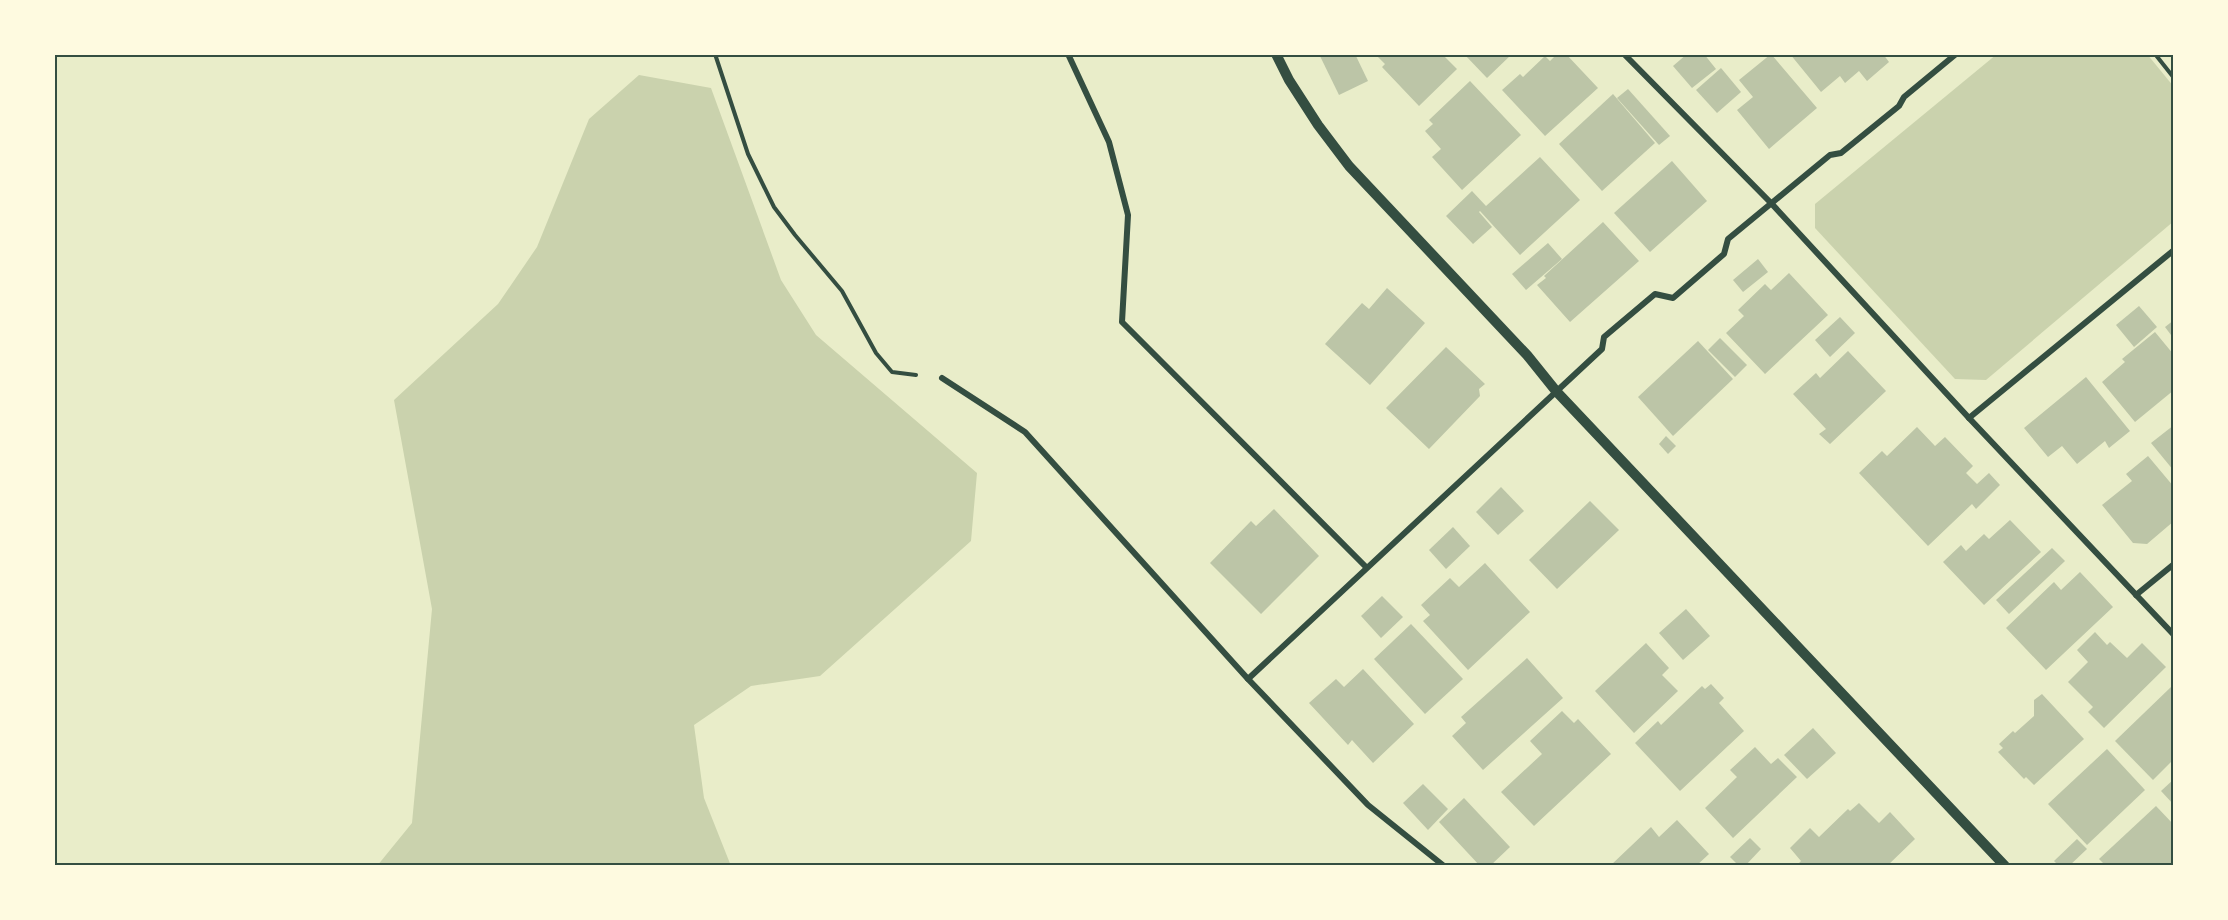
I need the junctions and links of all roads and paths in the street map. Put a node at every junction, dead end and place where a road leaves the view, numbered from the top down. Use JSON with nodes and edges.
{"nodes":[{"id":1,"x":715,"y":54,"type":"edge"},
{"id":2,"x":1068,"y":54,"type":"edge"},
{"id":3,"x":1276,"y":54,"type":"edge"},
{"id":4,"x":1624,"y":54,"type":"edge"},
{"id":5,"x":1956,"y":54,"type":"edge"},
{"id":6,"x":2155,"y":54,"type":"edge"},
{"id":7,"x":2174,"y":78,"type":"edge"},
{"id":8,"x":1771,"y":203,"type":"junction"},
{"id":9,"x":2174,"y":250,"type":"edge"},
{"id":10,"x":942,"y":378,"type":"joint"},
{"id":11,"x":1556,"y":391,"type":"junction"},
{"id":12,"x":1969,"y":418,"type":"junction"},
{"id":13,"x":2174,"y":564,"type":"edge"},
{"id":14,"x":1366,"y":567,"type":"junction"},
{"id":15,"x":2136,"y":595,"type":"junction"},
{"id":16,"x":2174,"y":635,"type":"edge"},
{"id":17,"x":1248,"y":679,"type":"junction"},
{"id":18,"x":1444,"y":866,"type":"edge"},
{"id":19,"x":2005,"y":866,"type":"edge"}],
"edges":[{"from":1,"to":10,"type":"path"},
{"from":2,"to":14,"type":"street"},
{"from":3,"to":11,"type":"street"},
{"from":4,"to":8,"type":"street"},
{"from":5,"to":8,"type":"street"},
{"from":6,"to":7,"type":"path"},
{"from":8,"to":11,"type":"street"},
{"from":8,"to":12,"type":"street"},
{"from":9,"to":12,"type":"street"},
{"from":10,"to":17,"type":"street"},
{"from":11,"to":14,"type":"street"},
{"from":11,"to":19,"type":"street"},
{"from":12,"to":15,"type":"street"},
{"from":13,"to":15,"type":"street"},
{"from":14,"to":17,"type":"street"},
{"from":15,"to":16,"type":"street"},
{"from":17,"to":18,"type":"street"}]}
